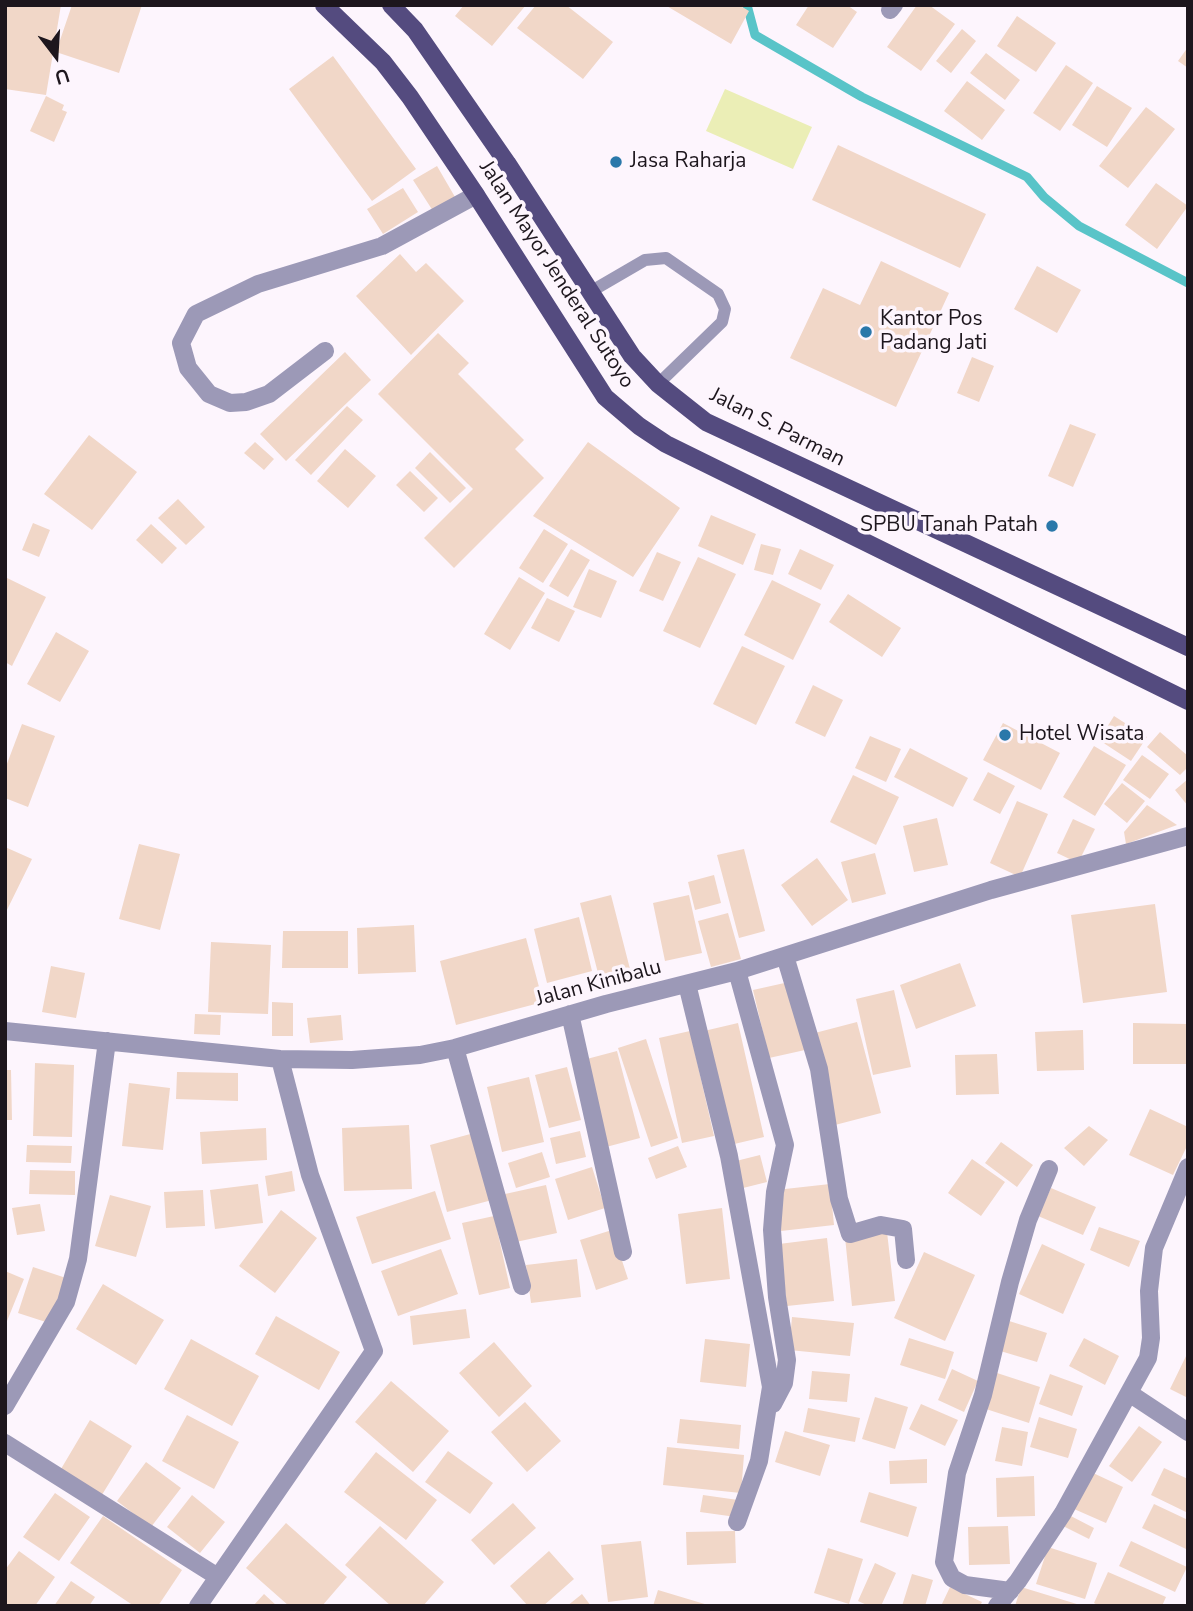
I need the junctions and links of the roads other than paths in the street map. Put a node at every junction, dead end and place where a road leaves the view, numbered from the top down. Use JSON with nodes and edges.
{"nodes":[{"id":1,"x":324,"y":5,"type":"edge"},
{"id":2,"x":391,"y":5,"type":"edge"},
{"id":3,"x":476,"y":195,"type":"junction"},
{"id":4,"x":590,"y":292,"type":"junction"},
{"id":5,"x":325,"y":351,"type":"dead end"},
{"id":6,"x":658,"y":384,"type":"junction"},
{"id":7,"x":1188,"y":647,"type":"edge"},
{"id":8,"x":1188,"y":701,"type":"edge"},
{"id":9,"x":1188,"y":836,"type":"edge"},
{"id":10,"x":785,"y":956,"type":"junction"},
{"id":11,"x":737,"y":971,"type":"junction"},
{"id":12,"x":687,"y":984,"type":"junction"},
{"id":13,"x":570,"y":1014,"type":"junction"},
{"id":14,"x":5,"y":1031,"type":"edge"},
{"id":15,"x":107,"y":1041,"type":"junction"},
{"id":16,"x":455,"y":1048,"type":"junction"},
{"id":17,"x":280,"y":1059,"type":"junction"},
{"id":18,"x":1188,"y":1167,"type":"edge"},
{"id":19,"x":1049,"y":1169,"type":"dead end"},
{"id":20,"x":623,"y":1252,"type":"dead end"},
{"id":21,"x":906,"y":1260,"type":"dead end"},
{"id":22,"x":522,"y":1286,"type":"dead end"},
{"id":23,"x":1129,"y":1394,"type":"junction"},
{"id":24,"x":5,"y":1406,"type":"edge"},
{"id":25,"x":766,"y":1419,"type":"junction"},
{"id":26,"x":1188,"y":1432,"type":"edge"},
{"id":27,"x":5,"y":1443,"type":"edge"},
{"id":28,"x":737,"y":1522,"type":"dead end"},
{"id":29,"x":218,"y":1577,"type":"junction"},
{"id":30,"x":1010,"y":1591,"type":"junction"},
{"id":31,"x":198,"y":1606,"type":"edge"},
{"id":32,"x":997,"y":1606,"type":"edge"}],
"edges":[{"from":1,"to":3,"type":"main road","name":"Jalan Mayor Jenderal Sutoyo"},
{"from":2,"to":4,"type":"main road","name":"Jalan S. Parman"},
{"from":3,"to":5,"type":"street"},
{"from":3,"to":8,"type":"main road","name":"Jalan Mayor Jenderal Sutoyo"},
{"from":4,"to":6,"type":"main road","name":"Jalan S. Parman"},
{"from":4,"to":6,"type":"lane"},
{"from":6,"to":7,"type":"main road","name":"Jalan S. Parman"},
{"from":9,"to":10,"type":"street","name":"Jalan Kinibalu"},
{"from":10,"to":11,"type":"street","name":"Jalan Kinibalu"},
{"from":10,"to":21,"type":"street"},
{"from":11,"to":12,"type":"street","name":"Jalan Kinibalu"},
{"from":11,"to":25,"type":"street"},
{"from":12,"to":13,"type":"street","name":"Jalan Kinibalu"},
{"from":12,"to":25,"type":"street"},
{"from":13,"to":16,"type":"street","name":"Jalan Kinibalu"},
{"from":13,"to":20,"type":"street"},
{"from":14,"to":15,"type":"street","name":"Jalan Kinibalu"},
{"from":15,"to":17,"type":"street","name":"Jalan Kinibalu"},
{"from":15,"to":24,"type":"street"},
{"from":16,"to":17,"type":"street","name":"Jalan Kinibalu"},
{"from":16,"to":22,"type":"street"},
{"from":17,"to":29,"type":"street"},
{"from":18,"to":23,"type":"street"},
{"from":19,"to":30,"type":"street"},
{"from":23,"to":26,"type":"street"},
{"from":23,"to":30,"type":"street"},
{"from":25,"to":28,"type":"street"},
{"from":27,"to":29,"type":"street"},
{"from":29,"to":31,"type":"street"},
{"from":30,"to":32,"type":"street"}]}
